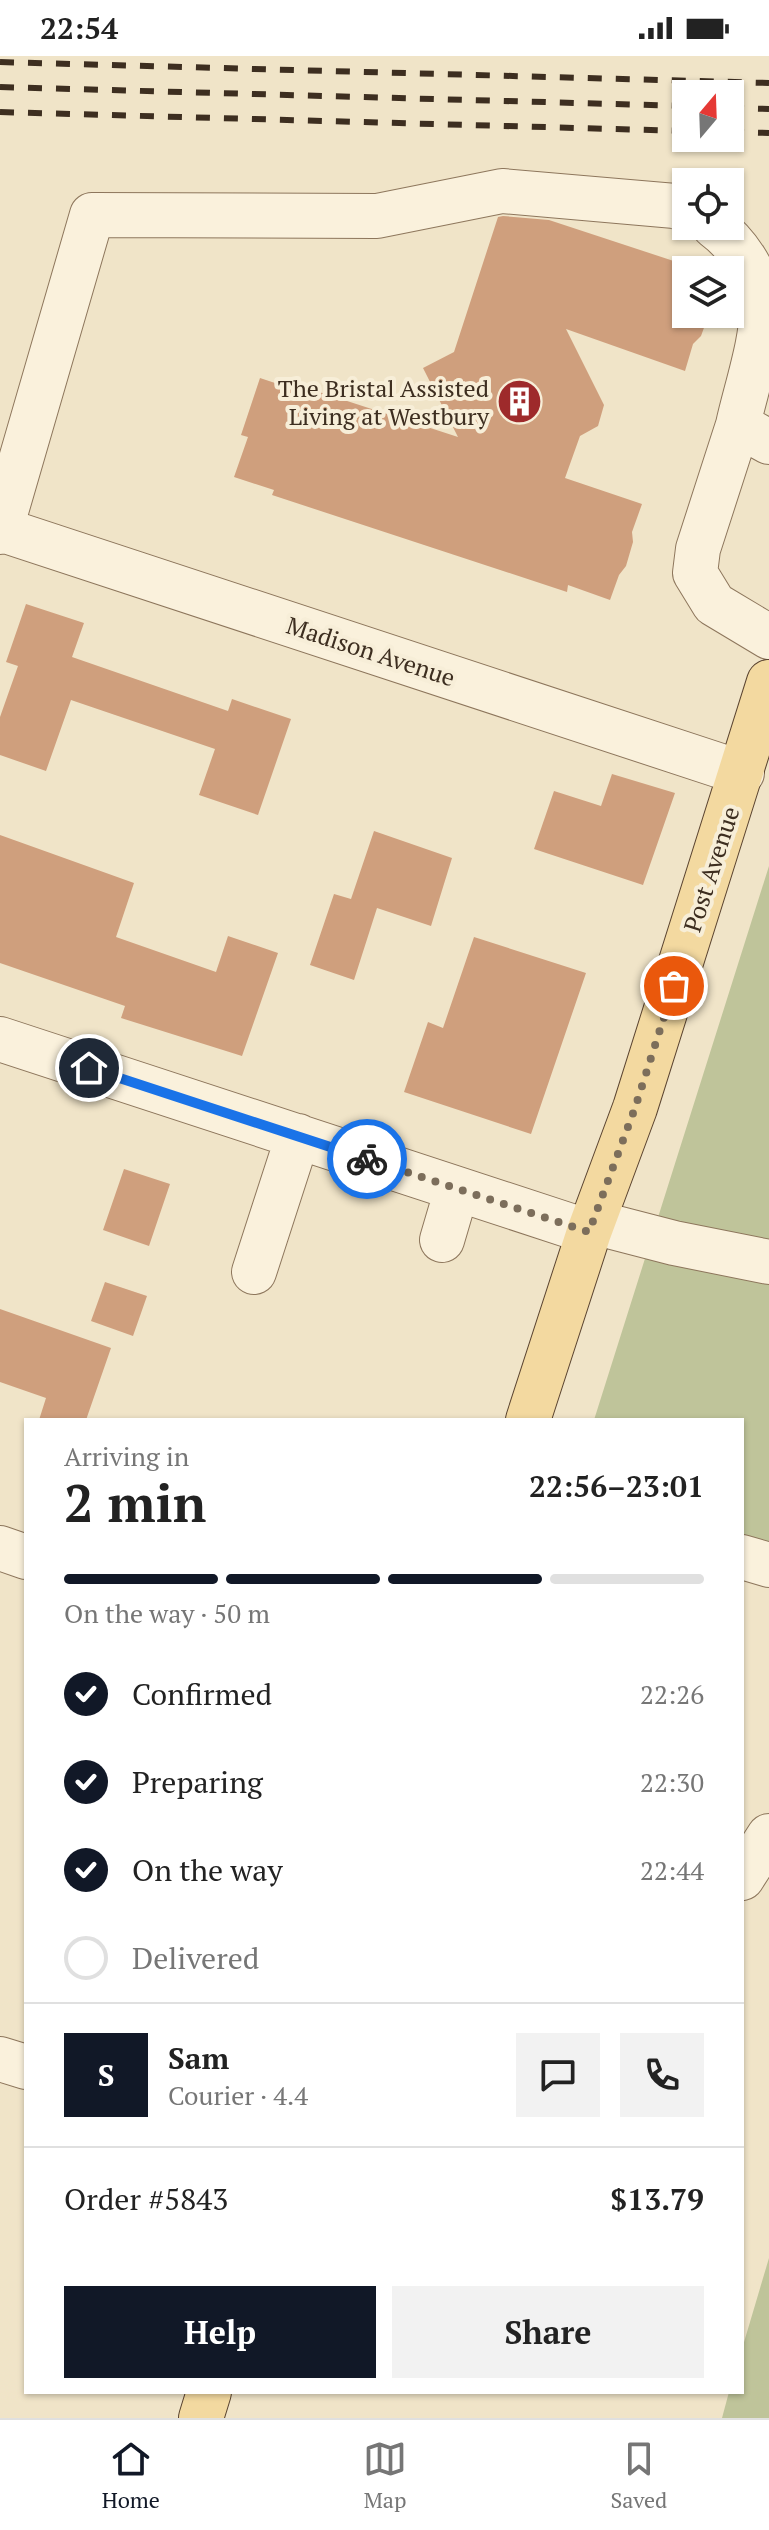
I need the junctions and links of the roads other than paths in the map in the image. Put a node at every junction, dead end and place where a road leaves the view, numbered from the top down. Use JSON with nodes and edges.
{"nodes":[{"id":1,"x":672,"y":206,"type":"edge"},
{"id":2,"x":732,"y":240,"type":"edge"},
{"id":3,"x":753,"y":433,"type":"edge"},
{"id":4,"x":0,"y":530,"type":"edge"},
{"id":5,"x":769,"y":637,"type":"edge"},
{"id":6,"x":769,"y":682,"type":"edge"},
{"id":7,"x":742,"y":773,"type":"junction"},
{"id":8,"x":0,"y":1039,"type":"edge"},
{"id":9,"x":298,"y":1136,"type":"junction"},
{"id":10,"x":457,"y":1189,"type":"junction"},
{"id":11,"x":591,"y":1227,"type":"junction"},
{"id":12,"x":442,"y":1240,"type":"dead end"},
{"id":13,"x":769,"y":1262,"type":"edge"},
{"id":14,"x":254,"y":1272,"type":"dead end"},
{"id":15,"x":529,"y":1418,"type":"edge"},
{"id":16,"x":0,"y":1548,"type":"edge"},
{"id":17,"x":24,"y":1556,"type":"edge"},
{"id":18,"x":744,"y":1558,"type":"edge"},
{"id":19,"x":769,"y":1565,"type":"edge"},
{"id":20,"x":769,"y":1836,"type":"edge"},
{"id":21,"x":744,"y":1875,"type":"edge"},
{"id":22,"x":0,"y":2059,"type":"edge"},
{"id":23,"x":24,"y":2066,"type":"edge"},
{"id":24,"x":208,"y":2394,"type":"edge"},
{"id":25,"x":201,"y":2418,"type":"edge"}],
"edges":[{"from":1,"to":4,"type":"street"},
{"from":2,"to":3,"type":"street"},
{"from":3,"to":5,"type":"street"},
{"from":4,"to":7,"type":"street","name":"Madison Avenue"},
{"from":6,"to":7,"type":"main road","name":"Post Avenue"},
{"from":7,"to":11,"type":"main road","name":"Post Avenue"},
{"from":8,"to":9,"type":"street"},
{"from":9,"to":10,"type":"street"},
{"from":9,"to":14,"type":"street"},
{"from":10,"to":11,"type":"street"},
{"from":10,"to":12,"type":"street"},
{"from":11,"to":13,"type":"street"},
{"from":11,"to":15,"type":"main road","name":"Post Avenue"},
{"from":16,"to":17,"type":"street"},
{"from":18,"to":19,"type":"street"},
{"from":20,"to":21,"type":"street"},
{"from":22,"to":23,"type":"street"},
{"from":24,"to":25,"type":"main road"}]}
